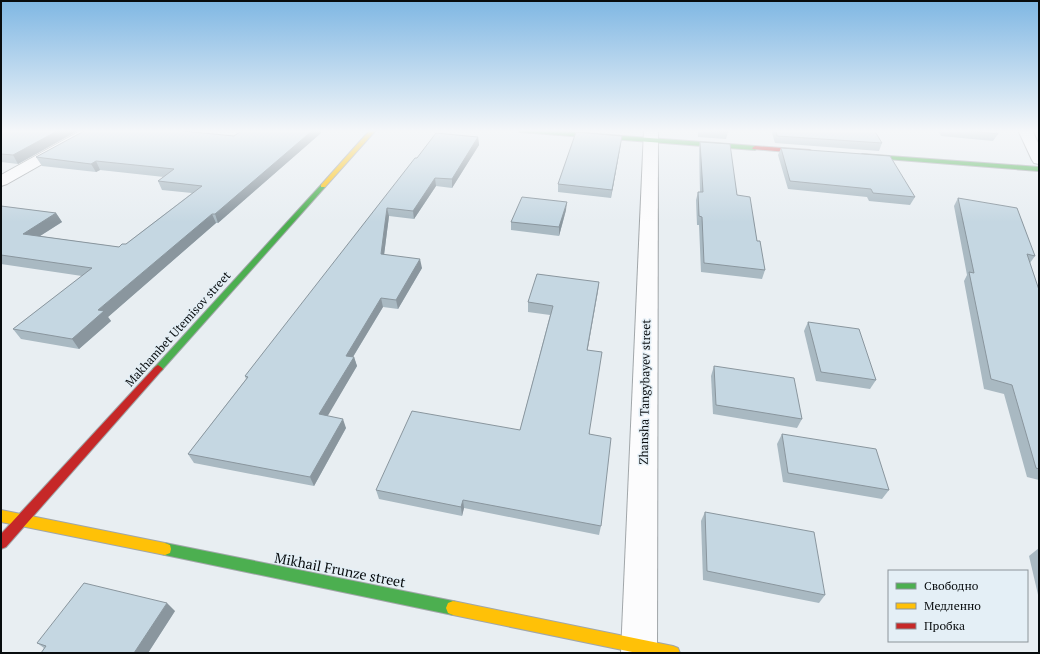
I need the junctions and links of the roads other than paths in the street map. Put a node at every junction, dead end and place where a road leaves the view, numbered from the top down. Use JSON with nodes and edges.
{"nodes":[{"id":1,"x":38,"y":161,"type":"edge"},
{"id":2,"x":346,"y":161,"type":"edge"},
{"id":3,"x":650,"y":161,"type":"edge"},
{"id":4,"x":924,"y":161,"type":"edge"},
{"id":5,"x":1039,"y":169,"type":"edge"},
{"id":6,"x":1,"y":181,"type":"edge"},
{"id":7,"x":1,"y":516,"type":"edge"},
{"id":8,"x":22,"y":520,"type":"junction"},
{"id":9,"x":1,"y":543,"type":"edge"},
{"id":10,"x":639,"y":649,"type":"edge"},
{"id":11,"x":673,"y":653,"type":"edge"}],
"edges":[{"from":1,"to":6,"type":"street"},
{"from":2,"to":8,"type":"street","name":"Makhambet Utemisov street"},
{"from":3,"to":10,"type":"street","name":"Zhansha Tangybayev street"},
{"from":4,"to":5,"type":"street"},
{"from":7,"to":8,"type":"street","name":"Mikhail Frunze street"},
{"from":8,"to":9,"type":"street","name":"Makhambet Utemisov street"},
{"from":8,"to":10,"type":"street","name":"Mikhail Frunze street"},
{"from":10,"to":11,"type":"street","name":"Mikhail Frunze street"}]}
